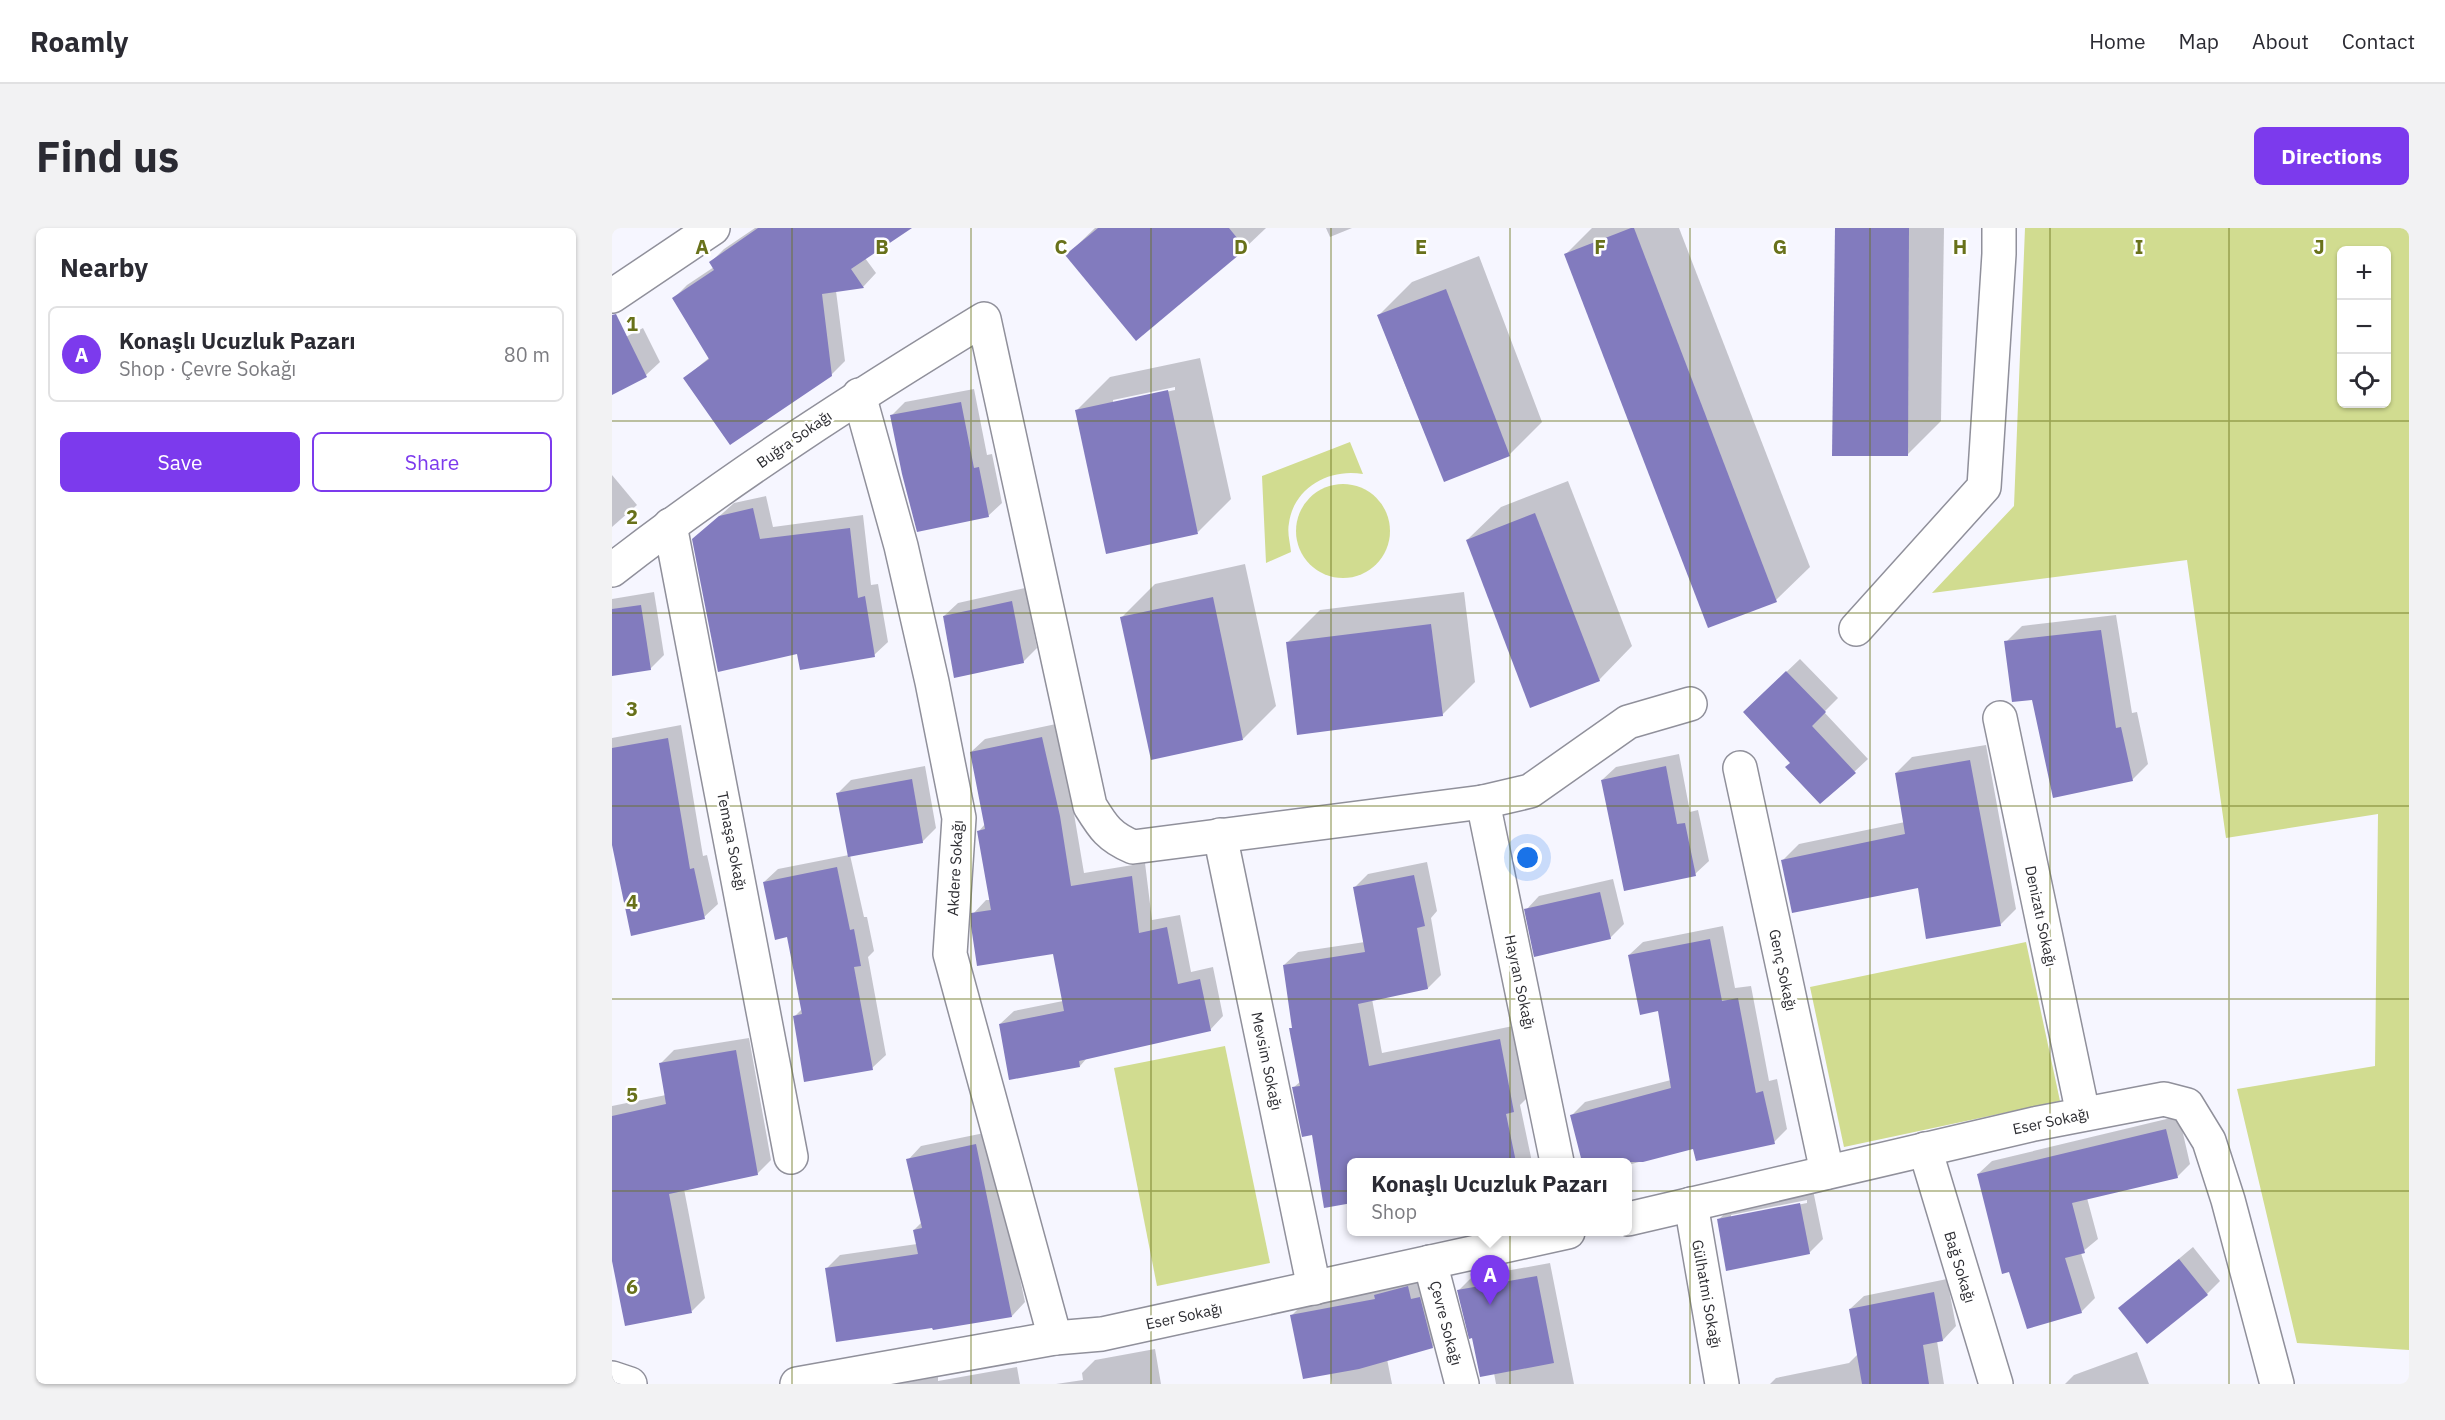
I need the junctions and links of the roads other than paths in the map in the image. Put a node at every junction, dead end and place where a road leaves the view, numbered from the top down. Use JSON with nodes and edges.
{"nodes":[{"id":1,"x":713,"y":228,"type":"edge"},
{"id":2,"x":1999,"y":228,"type":"edge"},
{"id":3,"x":612,"y":296,"type":"edge"},
{"id":4,"x":859,"y":395,"type":"junction"},
{"id":5,"x":670,"y":525,"type":"junction"},
{"id":6,"x":612,"y":570,"type":"edge"},
{"id":7,"x":1856,"y":629,"type":"dead end"},
{"id":8,"x":1690,"y":704,"type":"dead end"},
{"id":9,"x":2000,"y":718,"type":"dead end"},
{"id":10,"x":1740,"y":768,"type":"dead end"},
{"id":11,"x":1483,"y":802,"type":"junction"},
{"id":12,"x":1220,"y":835,"type":"junction"},
{"id":13,"x":2083,"y":1114,"type":"junction"},
{"id":14,"x":1925,"y":1149,"type":"junction"},
{"id":15,"x":791,"y":1157,"type":"dead end"},
{"id":16,"x":1556,"y":1158,"type":"edge"},
{"id":17,"x":1827,"y":1172,"type":"junction"},
{"id":18,"x":1691,"y":1204,"type":"junction"},
{"id":19,"x":1632,"y":1218,"type":"edge"},
{"id":20,"x":1550,"y":1236,"type":"edge"},
{"id":21,"x":1430,"y":1262,"type":"junction"},
{"id":22,"x":1314,"y":1288,"type":"junction"},
{"id":23,"x":1055,"y":1338,"type":"junction"},
{"id":24,"x":612,"y":1378,"type":"edge"},
{"id":25,"x":630,"y":1384,"type":"edge"},
{"id":26,"x":797,"y":1384,"type":"edge"},
{"id":27,"x":1462,"y":1384,"type":"edge"},
{"id":28,"x":1722,"y":1384,"type":"edge"},
{"id":29,"x":1996,"y":1384,"type":"edge"},
{"id":30,"x":2277,"y":1384,"type":"edge"}],
"edges":[{"from":1,"to":3,"type":"street"},
{"from":2,"to":7,"type":"street"},
{"from":4,"to":5,"type":"street","name":"Buğra Sokağı"},
{"from":4,"to":12,"type":"street","name":"Buğra Sokağı"},
{"from":4,"to":23,"type":"street","name":"Akdere Sokağı"},
{"from":5,"to":6,"type":"street","name":"Buğra Sokağı"},
{"from":5,"to":15,"type":"street","name":"Temaşa Sokağı"},
{"from":8,"to":11,"type":"street"},
{"from":9,"to":13,"type":"street","name":"Denizatı Sokağı"},
{"from":10,"to":17,"type":"street","name":"Genç Sokağı"},
{"from":11,"to":12,"type":"street"},
{"from":11,"to":16,"type":"street","name":"Hayran Sokağı"},
{"from":12,"to":22,"type":"street","name":"Mevsim Sokağı"},
{"from":13,"to":14,"type":"street","name":"Eser Sokağı"},
{"from":13,"to":30,"type":"street","name":"Eser Sokağı"},
{"from":14,"to":17,"type":"street","name":"Eser Sokağı"},
{"from":14,"to":29,"type":"street","name":"Bağ Sokağı"},
{"from":17,"to":18,"type":"street","name":"Eser Sokağı"},
{"from":18,"to":19,"type":"street","name":"Eser Sokağı"},
{"from":18,"to":28,"type":"street","name":"Gülhatmi Sokağı"},
{"from":20,"to":21,"type":"street","name":"Eser Sokağı"},
{"from":21,"to":22,"type":"street","name":"Eser Sokağı"},
{"from":21,"to":27,"type":"street","name":"Çevre Sokağı"},
{"from":22,"to":23,"type":"street","name":"Eser Sokağı"},
{"from":23,"to":26,"type":"street","name":"Eser Sokağı"},
{"from":24,"to":25,"type":"street"}]}
